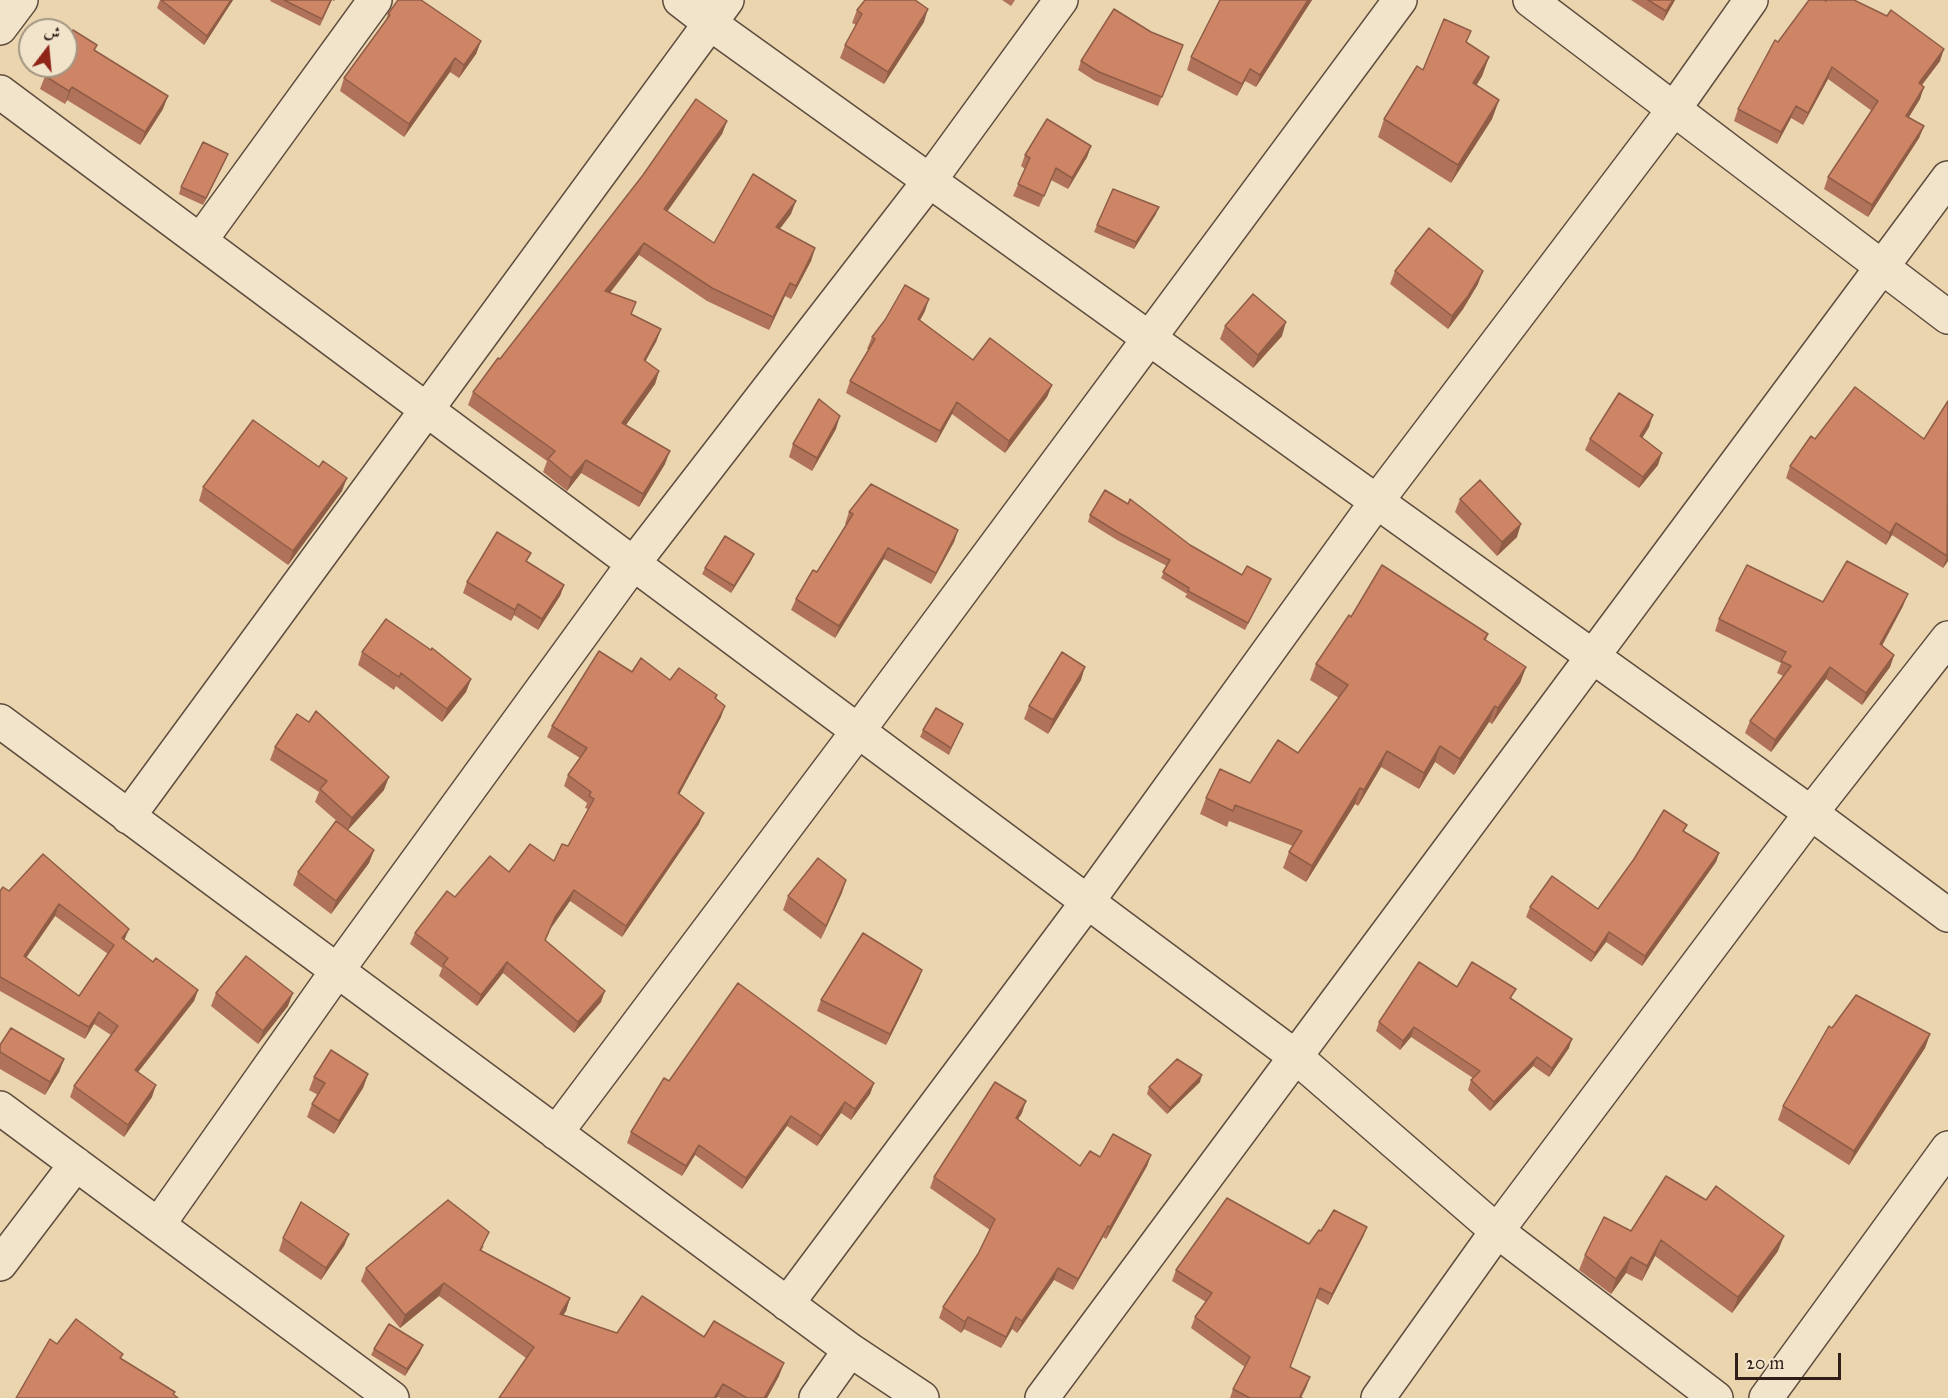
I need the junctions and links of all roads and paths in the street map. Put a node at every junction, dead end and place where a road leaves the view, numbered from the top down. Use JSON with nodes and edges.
{"nodes":[{"id":1,"x":21,"y":0,"type":"edge"},
{"id":2,"x":375,"y":0,"type":"edge"},
{"id":3,"x":680,"y":0,"type":"edge"},
{"id":4,"x":1061,"y":0,"type":"edge"},
{"id":5,"x":1400,"y":0,"type":"edge"},
{"id":6,"x":1530,"y":0,"type":"edge"},
{"id":7,"x":1750,"y":0,"type":"edge"},
{"id":8,"x":719,"y":12,"type":"edge"},
{"id":9,"x":0,"y":28,"type":"edge"},
{"id":10,"x":0,"y":92,"type":"edge"},
{"id":11,"x":1674,"y":109,"type":"junction"},
{"id":12,"x":1948,"y":178,"type":"edge"},
{"id":13,"x":930,"y":180,"type":"junction"},
{"id":14,"x":200,"y":241,"type":"junction"},
{"id":15,"x":1882,"y":268,"type":"junction"},
{"id":16,"x":1948,"y":317,"type":"edge"},
{"id":17,"x":1149,"y":338,"type":"junction"},
{"id":18,"x":427,"y":410,"type":"junction"},
{"id":19,"x":1377,"y":501,"type":"junction"},
{"id":20,"x":633,"y":564,"type":"junction"},
{"id":21,"x":1948,"y":638,"type":"edge"},
{"id":22,"x":1594,"y":656,"type":"junction"},
{"id":23,"x":0,"y":721,"type":"edge"},
{"id":24,"x":858,"y":731,"type":"junction"},
{"id":25,"x":1811,"y":813,"type":"junction"},
{"id":26,"x":128,"y":817,"type":"junction"},
{"id":27,"x":1088,"y":901,"type":"junction"},
{"id":28,"x":1948,"y":915,"type":"edge"},
{"id":29,"x":337,"y":971,"type":"junction"},
{"id":30,"x":1296,"y":1057,"type":"junction"},
{"id":31,"x":0,"y":1108,"type":"edge"},
{"id":32,"x":556,"y":1133,"type":"junction"},
{"id":33,"x":1948,"y":1148,"type":"edge"},
{"id":34,"x":76,"y":1164,"type":"junction"},
{"id":35,"x":158,"y":1225,"type":"junction"},
{"id":36,"x":1497,"y":1231,"type":"junction"},
{"id":37,"x":0,"y":1264,"type":"edge"},
{"id":38,"x":788,"y":1304,"type":"junction"},
{"id":39,"x":850,"y":1350,"type":"junction"},
{"id":40,"x":392,"y":1398,"type":"edge"},
{"id":41,"x":816,"y":1398,"type":"edge"},
{"id":42,"x":922,"y":1398,"type":"edge"},
{"id":43,"x":1042,"y":1398,"type":"edge"},
{"id":44,"x":1378,"y":1398,"type":"edge"},
{"id":45,"x":1716,"y":1398,"type":"edge"},
{"id":46,"x":1766,"y":1398,"type":"edge"}],
"edges":[{"from":1,"to":9,"type":"street"},
{"from":2,"to":14,"type":"street"},
{"from":3,"to":8,"type":"street"},
{"from":4,"to":13,"type":"street"},
{"from":5,"to":17,"type":"street"},
{"from":6,"to":11,"type":"street"},
{"from":7,"to":11,"type":"street"},
{"from":8,"to":13,"type":"street"},
{"from":8,"to":18,"type":"street"},
{"from":10,"to":14,"type":"street"},
{"from":11,"to":15,"type":"street"},
{"from":11,"to":19,"type":"street"},
{"from":12,"to":15,"type":"street"},
{"from":13,"to":17,"type":"street"},
{"from":13,"to":20,"type":"street"},
{"from":14,"to":18,"type":"street"},
{"from":15,"to":16,"type":"street"},
{"from":15,"to":22,"type":"street"},
{"from":17,"to":19,"type":"street"},
{"from":17,"to":24,"type":"street"},
{"from":18,"to":20,"type":"street"},
{"from":18,"to":26,"type":"street"},
{"from":19,"to":22,"type":"street"},
{"from":19,"to":27,"type":"street"},
{"from":20,"to":24,"type":"street"},
{"from":20,"to":29,"type":"street"},
{"from":21,"to":25,"type":"street"},
{"from":22,"to":25,"type":"street"},
{"from":22,"to":30,"type":"street"},
{"from":23,"to":26,"type":"street"},
{"from":24,"to":27,"type":"street"},
{"from":24,"to":32,"type":"street"},
{"from":25,"to":28,"type":"street"},
{"from":25,"to":36,"type":"street"},
{"from":26,"to":29,"type":"street"},
{"from":27,"to":30,"type":"street"},
{"from":27,"to":38,"type":"street"},
{"from":29,"to":32,"type":"street"},
{"from":29,"to":35,"type":"street"},
{"from":30,"to":36,"type":"street"},
{"from":30,"to":43,"type":"street"},
{"from":31,"to":34,"type":"street"},
{"from":32,"to":38,"type":"street"},
{"from":33,"to":46,"type":"street"},
{"from":34,"to":35,"type":"street"},
{"from":34,"to":37,"type":"street"},
{"from":35,"to":40,"type":"street"},
{"from":36,"to":44,"type":"street"},
{"from":36,"to":45,"type":"street"},
{"from":38,"to":39,"type":"street"},
{"from":39,"to":41,"type":"street"},
{"from":39,"to":42,"type":"street"}]}
